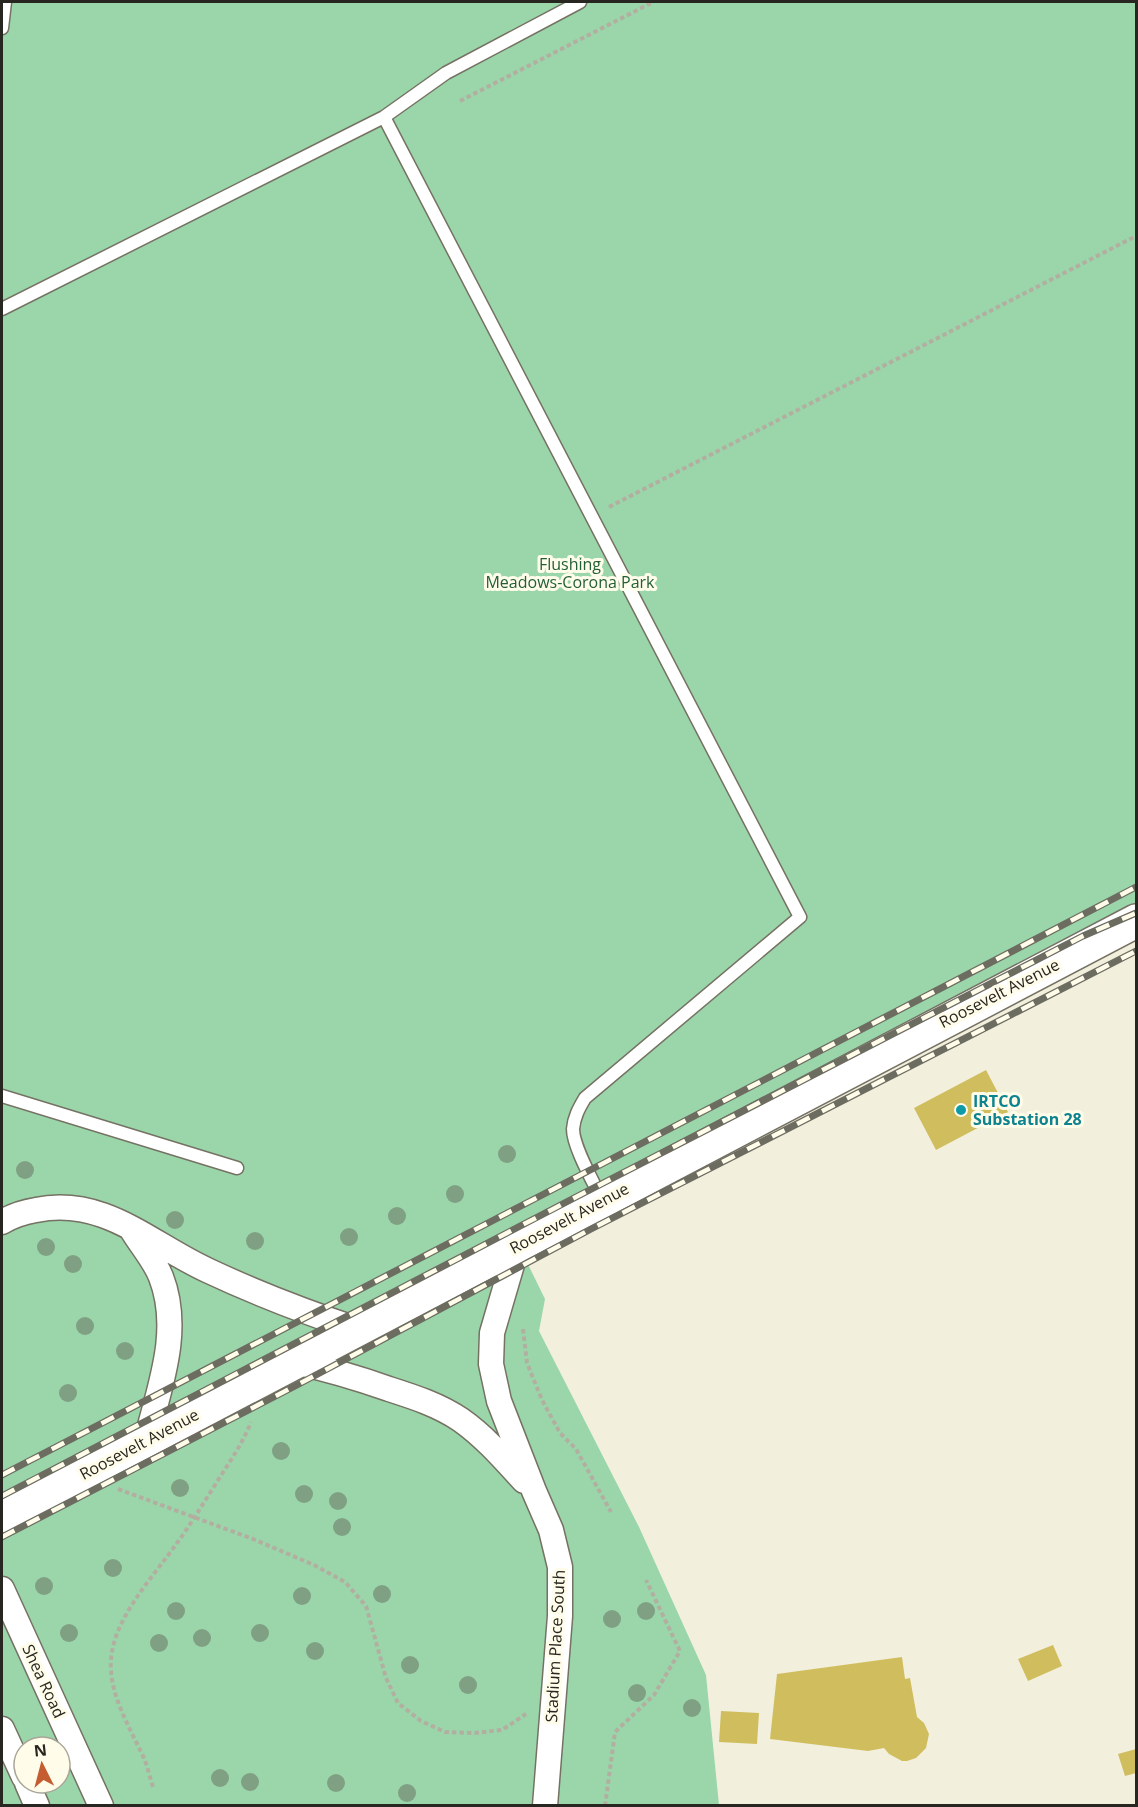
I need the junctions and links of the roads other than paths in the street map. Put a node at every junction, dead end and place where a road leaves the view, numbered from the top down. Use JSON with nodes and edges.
{"nodes":[{"id":1,"x":5,"y":2,"type":"edge"},
{"id":2,"x":580,"y":2,"type":"edge"},
{"id":3,"x":2,"y":28,"type":"edge"},
{"id":4,"x":384,"y":117,"type":"junction"},
{"id":5,"x":2,"y":309,"type":"edge"},
{"id":6,"x":1137,"y":921,"type":"edge"},
{"id":7,"x":2,"y":1096,"type":"edge"},
{"id":8,"x":237,"y":1168,"type":"dead end"},
{"id":9,"x":602,"y":1200,"type":"junction"},
{"id":10,"x":2,"y":1222,"type":"edge"},
{"id":11,"x":129,"y":1226,"type":"junction"},
{"id":12,"x":518,"y":1244,"type":"junction"},
{"id":13,"x":359,"y":1330,"type":"junction"},
{"id":14,"x":295,"y":1362,"type":"junction"},
{"id":15,"x":146,"y":1441,"type":"junction"},
{"id":16,"x":534,"y":1491,"type":"junction"},
{"id":17,"x":13,"y":1510,"type":"edge"},
{"id":18,"x":2,"y":1589,"type":"edge"},
{"id":19,"x":2,"y":1729,"type":"edge"},
{"id":20,"x":12,"y":1751,"type":"edge"},
{"id":21,"x":101,"y":1806,"type":"edge"},
{"id":22,"x":545,"y":1806,"type":"edge"}],
"edges":[{"from":1,"to":3,"type":"lane"},
{"from":2,"to":4,"type":"lane"},
{"from":4,"to":5,"type":"lane"},
{"from":4,"to":9,"type":"lane"},
{"from":6,"to":9,"type":"main road","name":"Roosevelt Avenue"},
{"from":7,"to":8,"type":"lane"},
{"from":9,"to":12,"type":"main road","name":"Roosevelt Avenue"},
{"from":10,"to":11,"type":"street"},
{"from":11,"to":13,"type":"street"},
{"from":11,"to":15,"type":"street"},
{"from":12,"to":13,"type":"main road","name":"Roosevelt Avenue"},
{"from":12,"to":16,"type":"street","name":"Stadium Place South"},
{"from":13,"to":14,"type":"main road","name":"Roosevelt Avenue"},
{"from":14,"to":15,"type":"main road","name":"Roosevelt Avenue"},
{"from":14,"to":16,"type":"street","name":"Stadium Place South"},
{"from":15,"to":17,"type":"main road","name":"Roosevelt Avenue"},
{"from":16,"to":22,"type":"street","name":"Stadium Place South"},
{"from":18,"to":21,"type":"street","name":"Shea Road"},
{"from":19,"to":20,"type":"street"}]}
